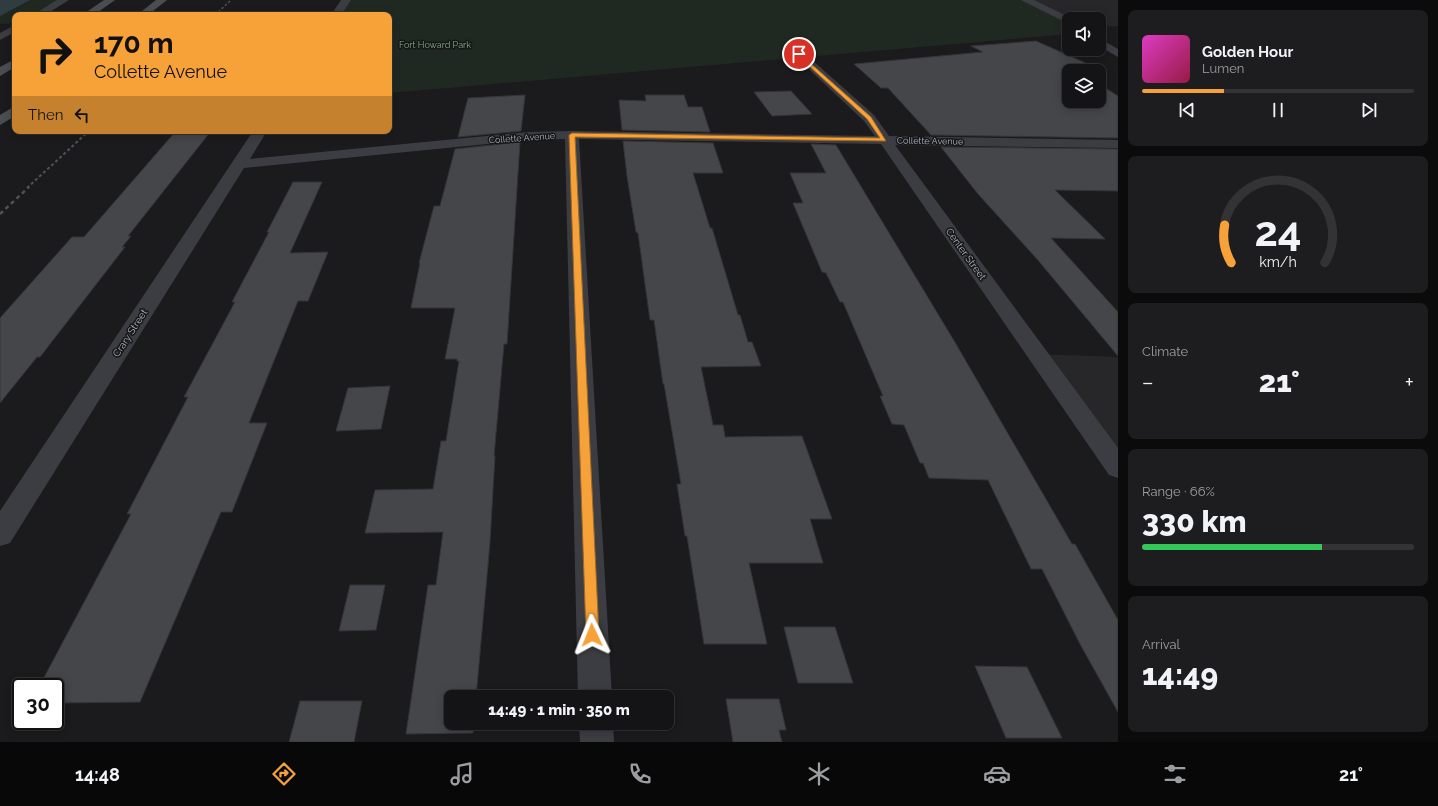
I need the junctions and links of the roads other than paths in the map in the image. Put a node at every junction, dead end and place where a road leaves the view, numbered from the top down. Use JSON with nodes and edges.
{"nodes":[{"id":1,"x":64,"y":0,"type":"edge"},
{"id":2,"x":110,"y":0,"type":"edge"},
{"id":3,"x":162,"y":0,"type":"edge"},
{"id":4,"x":346,"y":0,"type":"edge"},
{"id":5,"x":1026,"y":0,"type":"edge"},
{"id":6,"x":43,"y":12,"type":"edge"},
{"id":7,"x":92,"y":12,"type":"edge"},
{"id":8,"x":146,"y":12,"type":"edge"},
{"id":9,"x":338,"y":12,"type":"edge"},
{"id":10,"x":1062,"y":17,"type":"edge"},
{"id":11,"x":12,"y":30,"type":"edge"},
{"id":12,"x":0,"y":37,"type":"edge"},
{"id":13,"x":1106,"y":46,"type":"edge"},
{"id":14,"x":799,"y":54,"type":"dead end"},
{"id":15,"x":1118,"y":54,"type":"edge"},
{"id":16,"x":12,"y":64,"type":"edge"},
{"id":17,"x":0,"y":72,"type":"edge"},
{"id":18,"x":12,"y":112,"type":"edge"},
{"id":19,"x":0,"y":121,"type":"edge"},
{"id":20,"x":258,"y":134,"type":"edge"},
{"id":21,"x":572,"y":135,"type":"junction"},
{"id":22,"x":884,"y":140,"type":"junction"},
{"id":23,"x":1118,"y":144,"type":"edge"},
{"id":24,"x":240,"y":164,"type":"junction"},
{"id":25,"x":1118,"y":468,"type":"edge"},
{"id":26,"x":0,"y":534,"type":"edge"},
{"id":27,"x":595,"y":690,"type":"edge"},
{"id":28,"x":596,"y":730,"type":"edge"},
{"id":29,"x":597,"y":742,"type":"edge"}],
"edges":[{"from":1,"to":6,"type":"street"},
{"from":2,"to":7,"type":"main road"},
{"from":3,"to":8,"type":"main road"},
{"from":4,"to":9,"type":"street"},
{"from":5,"to":10,"type":"street"},
{"from":11,"to":12,"type":"street"},
{"from":13,"to":15,"type":"street"},
{"from":14,"to":22,"type":"street","name":"Center Street"},
{"from":16,"to":17,"type":"main road"},
{"from":18,"to":19,"type":"main road"},
{"from":20,"to":24,"type":"street","name":"Crary Street"},
{"from":21,"to":22,"type":"street","name":"Collette Avenue"},
{"from":21,"to":24,"type":"street","name":"Collette Avenue"},
{"from":21,"to":27,"type":"street"},
{"from":22,"to":23,"type":"street","name":"Collette Avenue"},
{"from":22,"to":25,"type":"street","name":"Center Street"},
{"from":24,"to":26,"type":"street","name":"Crary Street"},
{"from":28,"to":29,"type":"street"}]}
